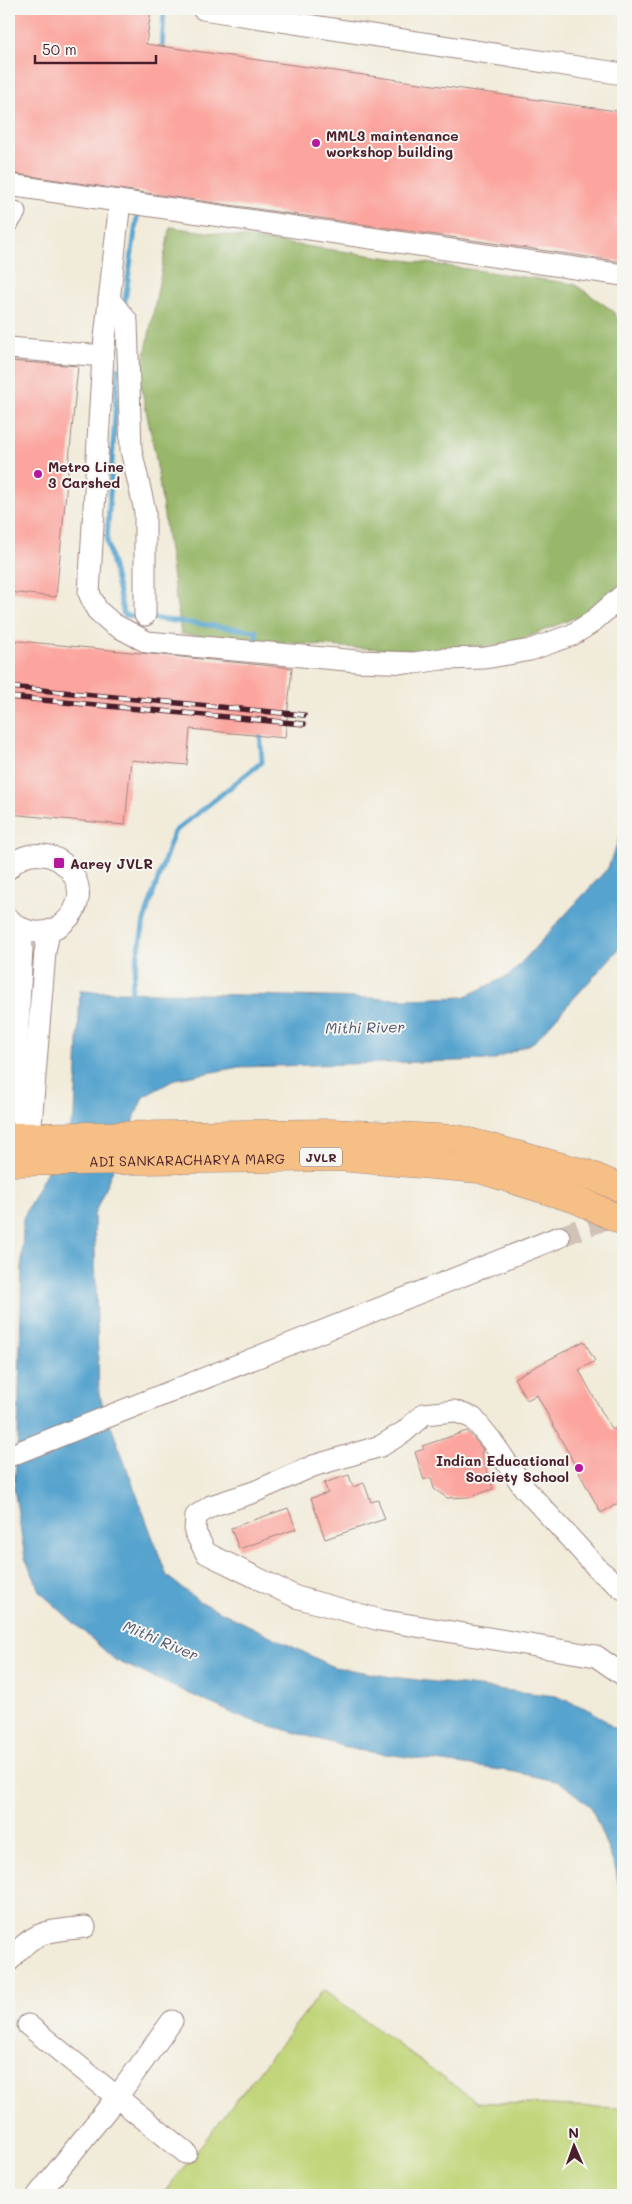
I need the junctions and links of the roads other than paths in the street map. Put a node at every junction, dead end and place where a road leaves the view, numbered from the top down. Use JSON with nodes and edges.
{"nodes":[{"id":1,"x":203,"y":9,"type":"edge"},
{"id":2,"x":623,"y":74,"type":"edge"},
{"id":3,"x":9,"y":185,"type":"edge"},
{"id":4,"x":120,"y":201,"type":"junction"},
{"id":5,"x":623,"y":275,"type":"edge"},
{"id":6,"x":109,"y":299,"type":"junction"},
{"id":7,"x":9,"y":348,"type":"edge"},
{"id":8,"x":103,"y":356,"type":"junction"},
{"id":9,"x":623,"y":595,"type":"edge"},
{"id":10,"x":145,"y":614,"type":"dead end"},
{"id":11,"x":9,"y":868,"type":"edge"},
{"id":12,"x":15,"y":924,"type":"edge"},
{"id":13,"x":49,"y":931,"type":"junction"},
{"id":14,"x":15,"y":1143,"type":"edge"},
{"id":15,"x":623,"y":1189,"type":"edge"},
{"id":16,"x":623,"y":1221,"type":"edge"},
{"id":17,"x":560,"y":1237,"type":"tunnel mouth"},
{"id":18,"x":9,"y":1456,"type":"edge"},
{"id":19,"x":623,"y":1589,"type":"edge"},
{"id":20,"x":623,"y":1675,"type":"edge"},
{"id":21,"x":86,"y":1928,"type":"dead end"},
{"id":22,"x":9,"y":1961,"type":"edge"},
{"id":23,"x":172,"y":2022,"type":"dead end"},
{"id":24,"x":28,"y":2025,"type":"dead end"},
{"id":25,"x":117,"y":2097,"type":"junction"},
{"id":26,"x":186,"y":2153,"type":"dead end"},
{"id":27,"x":38,"y":2195,"type":"edge"}],
"edges":[{"from":1,"to":2,"type":"lane"},
{"from":3,"to":4,"type":"lane"},
{"from":4,"to":5,"type":"lane"},
{"from":4,"to":6,"type":"lane"},
{"from":6,"to":8,"type":"lane"},
{"from":6,"to":10,"type":"lane"},
{"from":7,"to":8,"type":"lane"},
{"from":8,"to":9,"type":"lane"},
{"from":11,"to":13,"type":"lane"},
{"from":12,"to":13,"type":"lane"},
{"from":12,"to":14,"type":"lane"},
{"from":13,"to":14,"type":"lane"},
{"from":14,"to":15,"type":"main road","name":"ADI SANKARACHARYA MARG","number":"JVLR"},
{"from":14,"to":16,"type":"main road","name":"ADI SANKARACHARYA MARG","number":"JVLR"},
{"from":17,"to":18,"type":"lane"},
{"from":19,"to":20,"type":"lane"},
{"from":21,"to":22,"type":"lane"},
{"from":23,"to":25,"type":"lane"},
{"from":24,"to":25,"type":"lane"},
{"from":25,"to":26,"type":"lane"},
{"from":25,"to":27,"type":"lane"}]}
